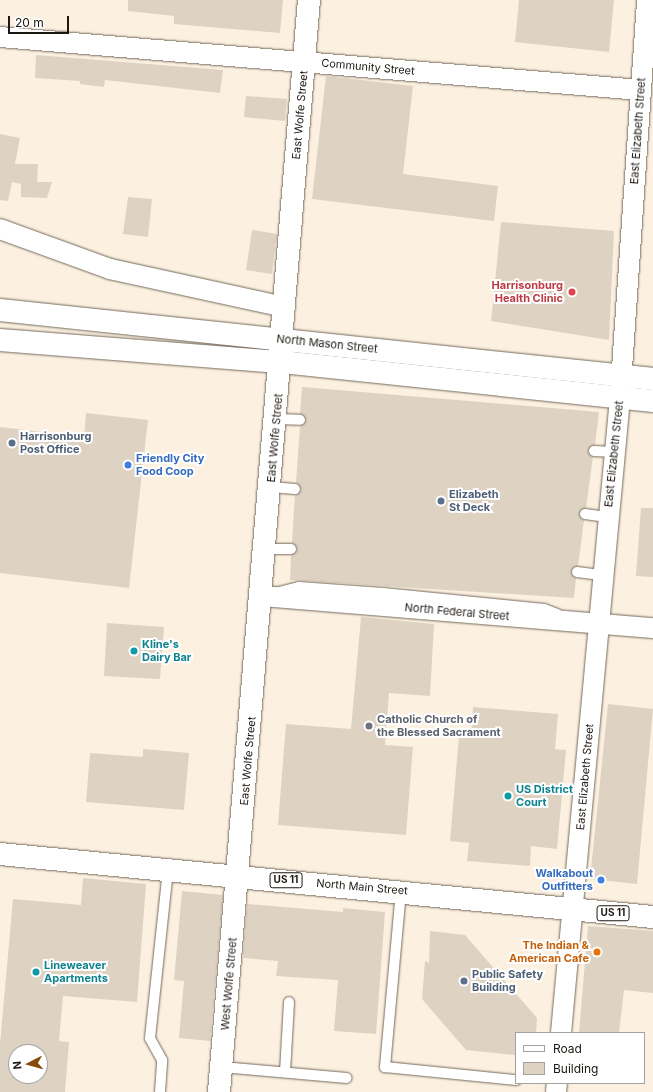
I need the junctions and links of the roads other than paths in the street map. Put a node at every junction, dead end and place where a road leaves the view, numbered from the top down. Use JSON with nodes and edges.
{"nodes":[{"id":1,"x":309,"y":0,"type":"edge"},
{"id":2,"x":648,"y":6,"type":"edge"},
{"id":3,"x":0,"y":37,"type":"edge"},
{"id":4,"x":648,"y":44,"type":"edge"},
{"id":5,"x":304,"y":62,"type":"junction"},
{"id":6,"x":647,"y":90,"type":"edge"},
{"id":7,"x":0,"y":229,"type":"edge"},
{"id":8,"x":285,"y":307,"type":"junction"},
{"id":9,"x":0,"y":310,"type":"edge"},
{"id":10,"x":0,"y":340,"type":"edge"},
{"id":11,"x":283,"y":340,"type":"junction"},
{"id":12,"x":282,"y":362,"type":"junction"},
{"id":13,"x":621,"y":376,"type":"junction"},
{"id":14,"x":653,"y":379,"type":"edge"},
{"id":15,"x":620,"y":398,"type":"junction"},
{"id":16,"x":653,"y":401,"type":"edge"},
{"id":17,"x":277,"y":419,"type":"junction"},
{"id":18,"x":300,"y":420,"type":"dead end"},
{"id":19,"x":271,"y":487,"type":"junction"},
{"id":20,"x":295,"y":489,"type":"dead end"},
{"id":21,"x":585,"y":514,"type":"dead end"},
{"id":22,"x":607,"y":517,"type":"junction"},
{"id":23,"x":266,"y":549,"type":"junction"},
{"id":24,"x":291,"y":549,"type":"dead end"},
{"id":25,"x":577,"y":572,"type":"dead end"},
{"id":26,"x":602,"y":575,"type":"junction"},
{"id":27,"x":262,"y":596,"type":"junction"},
{"id":28,"x":598,"y":623,"type":"junction"},
{"id":29,"x":653,"y":628,"type":"edge"},
{"id":30,"x":0,"y":854,"type":"edge"},
{"id":31,"x":168,"y":869,"type":"junction"},
{"id":32,"x":239,"y":876,"type":"junction"},
{"id":33,"x":401,"y":891,"type":"junction"},
{"id":34,"x":572,"y":908,"type":"junction"},
{"id":35,"x":653,"y":917,"type":"edge"},
{"id":36,"x":290,"y":1002,"type":"dead end"},
{"id":37,"x":561,"y":1032,"type":"edge"},
{"id":38,"x":222,"y":1067,"type":"junction"},
{"id":39,"x":285,"y":1072,"type":"junction"},
{"id":40,"x":347,"y":1078,"type":"dead end"},
{"id":41,"x":515,"y":1080,"type":"edge"},
{"id":42,"x":160,"y":1092,"type":"edge"},
{"id":43,"x":219,"y":1092,"type":"edge"}],
"edges":[{"from":1,"to":5,"type":"main road","name":"East Wolfe Street"},
{"from":2,"to":4,"type":"street","name":"East Elizabeth Street"},
{"from":3,"to":5,"type":"street","name":"Community Street"},
{"from":4,"to":6,"type":"street","name":"East Elizabeth Street"},
{"from":5,"to":6,"type":"street","name":"Community Street"},
{"from":5,"to":8,"type":"main road","name":"East Wolfe Street"},
{"from":6,"to":13,"type":"street","name":"East Elizabeth Street"},
{"from":7,"to":8,"type":"street"},
{"from":8,"to":11,"type":"main road","name":"East Wolfe Street"},
{"from":9,"to":11,"type":"main road","name":"North Mason Street"},
{"from":10,"to":12,"type":"main road","name":"North Mason Street"},
{"from":11,"to":12,"type":"main road","name":"East Wolfe Street"},
{"from":11,"to":13,"type":"main road","name":"North Mason Street"},
{"from":12,"to":15,"type":"main road","name":"North Mason Street"},
{"from":12,"to":17,"type":"main road","name":"East Wolfe Street"},
{"from":13,"to":14,"type":"main road","name":"North Mason Street"},
{"from":13,"to":15,"type":"street","name":"East Elizabeth Street"},
{"from":15,"to":16,"type":"main road","name":"North Mason Street"},
{"from":15,"to":22,"type":"street","name":"East Elizabeth Street"},
{"from":17,"to":18,"type":"lane"},
{"from":17,"to":19,"type":"main road","name":"East Wolfe Street"},
{"from":19,"to":20,"type":"lane"},
{"from":19,"to":23,"type":"main road","name":"East Wolfe Street"},
{"from":21,"to":22,"type":"lane"},
{"from":22,"to":26,"type":"street","name":"East Elizabeth Street"},
{"from":23,"to":24,"type":"lane"},
{"from":23,"to":27,"type":"main road","name":"East Wolfe Street"},
{"from":25,"to":26,"type":"lane"},
{"from":26,"to":28,"type":"street","name":"East Elizabeth Street"},
{"from":27,"to":28,"type":"street","name":"North Federal Street"},
{"from":27,"to":32,"type":"main road","name":"East Wolfe Street"},
{"from":28,"to":29,"type":"street","name":"North Federal Street"},
{"from":28,"to":34,"type":"street","name":"East Elizabeth Street"},
{"from":30,"to":31,"type":"main road","name":"North Main Street","number":"US 11"},
{"from":31,"to":32,"type":"main road","name":"North Main Street","number":"US 11"},
{"from":31,"to":42,"type":"lane"},
{"from":32,"to":33,"type":"main road","name":"North Main Street","number":"US 11"},
{"from":32,"to":38,"type":"main road","name":"West Wolfe Street"},
{"from":33,"to":34,"type":"main road","name":"North Main Street","number":"US 11"},
{"from":33,"to":41,"type":"lane"},
{"from":34,"to":35,"type":"main road","name":"North Main Street","number":"US 11"},
{"from":34,"to":37,"type":"street","name":"East Elizabeth Street"},
{"from":36,"to":39,"type":"lane"},
{"from":38,"to":39,"type":"lane"},
{"from":38,"to":43,"type":"main road","name":"West Wolfe Street"},
{"from":39,"to":40,"type":"lane"}]}
